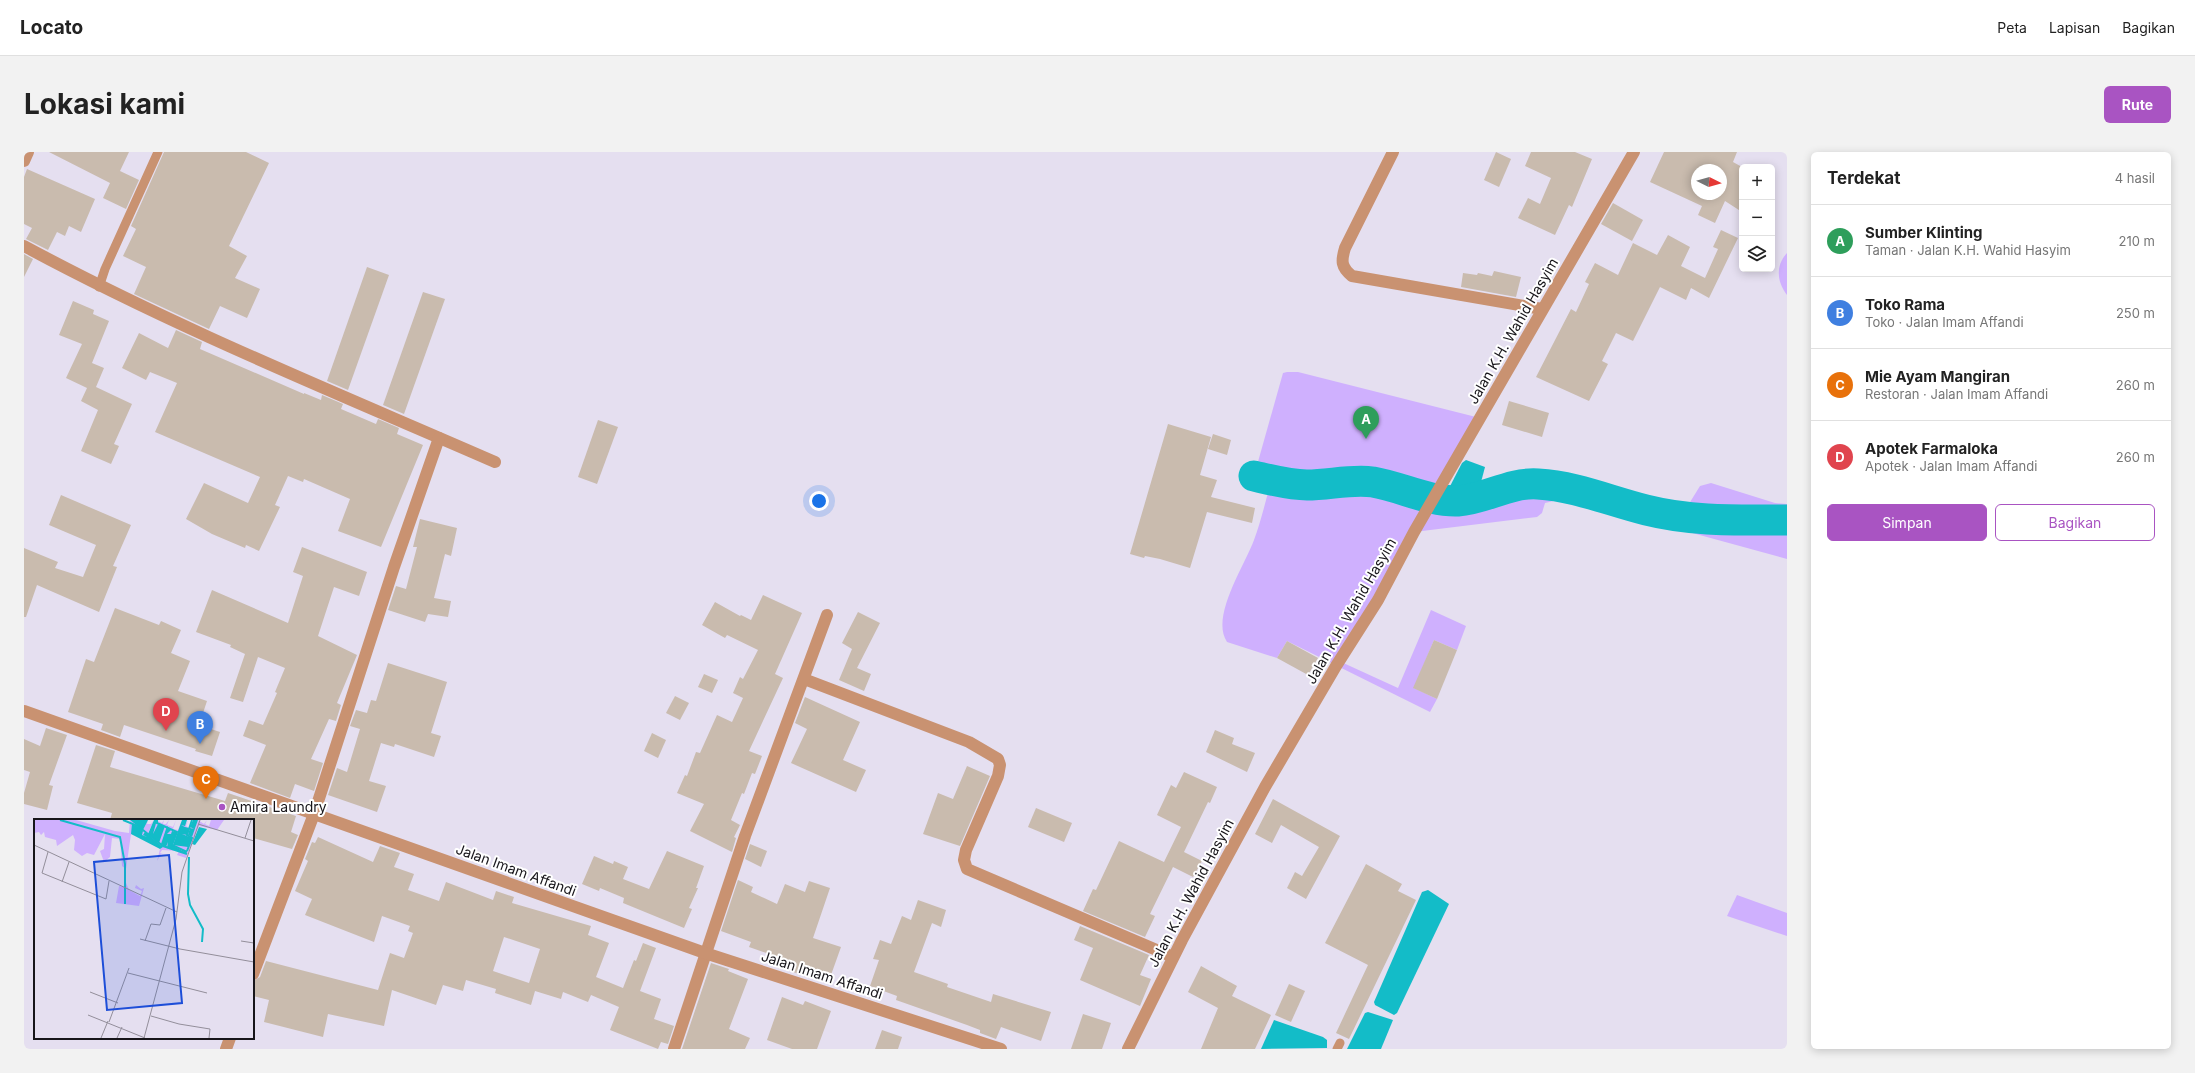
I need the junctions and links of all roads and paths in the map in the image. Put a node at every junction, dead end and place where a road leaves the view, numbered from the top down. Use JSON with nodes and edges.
{"nodes":[{"id":1,"x":28,"y":152,"type":"edge"},
{"id":2,"x":158,"y":152,"type":"edge"},
{"id":3,"x":1393,"y":152,"type":"edge"},
{"id":4,"x":1634,"y":152,"type":"edge"},
{"id":5,"x":24,"y":161,"type":"edge"},
{"id":6,"x":24,"y":246,"type":"edge"},
{"id":7,"x":99,"y":286,"type":"junction"},
{"id":8,"x":1542,"y":309,"type":"junction"},
{"id":9,"x":439,"y":438,"type":"junction"},
{"id":10,"x":495,"y":462,"type":"dead end"},
{"id":11,"x":827,"y":616,"type":"dead end"},
{"id":12,"x":804,"y":679,"type":"junction"},
{"id":13,"x":24,"y":710,"type":"edge"},
{"id":14,"x":314,"y":814,"type":"junction"},
{"id":15,"x":705,"y":952,"type":"junction"},
{"id":16,"x":1173,"y":957,"type":"junction"},
{"id":17,"x":254,"y":971,"type":"edge"},
{"id":18,"x":230,"y":1039,"type":"edge"},
{"id":19,"x":226,"y":1049,"type":"edge"},
{"id":20,"x":674,"y":1049,"type":"edge"},
{"id":21,"x":1001,"y":1049,"type":"edge"},
{"id":22,"x":1128,"y":1049,"type":"edge"}],
"edges":[{"from":1,"to":5,"type":"street"},
{"from":2,"to":7,"type":"lane"},
{"from":3,"to":8,"type":"street"},
{"from":4,"to":8,"type":"street","name":"Jalan K.H. Wahid Hasyim"},
{"from":6,"to":7,"type":"street"},
{"from":7,"to":9,"type":"street"},
{"from":8,"to":16,"type":"street","name":"Jalan K.H. Wahid Hasyim"},
{"from":9,"to":10,"type":"street"},
{"from":9,"to":14,"type":"street"},
{"from":11,"to":12,"type":"street"},
{"from":12,"to":15,"type":"street"},
{"from":12,"to":16,"type":"street"},
{"from":13,"to":14,"type":"street","name":"Jalan Imam Affandi"},
{"from":14,"to":15,"type":"street","name":"Jalan Imam Affandi"},
{"from":14,"to":17,"type":"street"},
{"from":15,"to":20,"type":"street"},
{"from":15,"to":21,"type":"street","name":"Jalan Imam Affandi"},
{"from":16,"to":22,"type":"street","name":"Jalan K.H. Wahid Hasyim"},
{"from":18,"to":19,"type":"street"}]}
